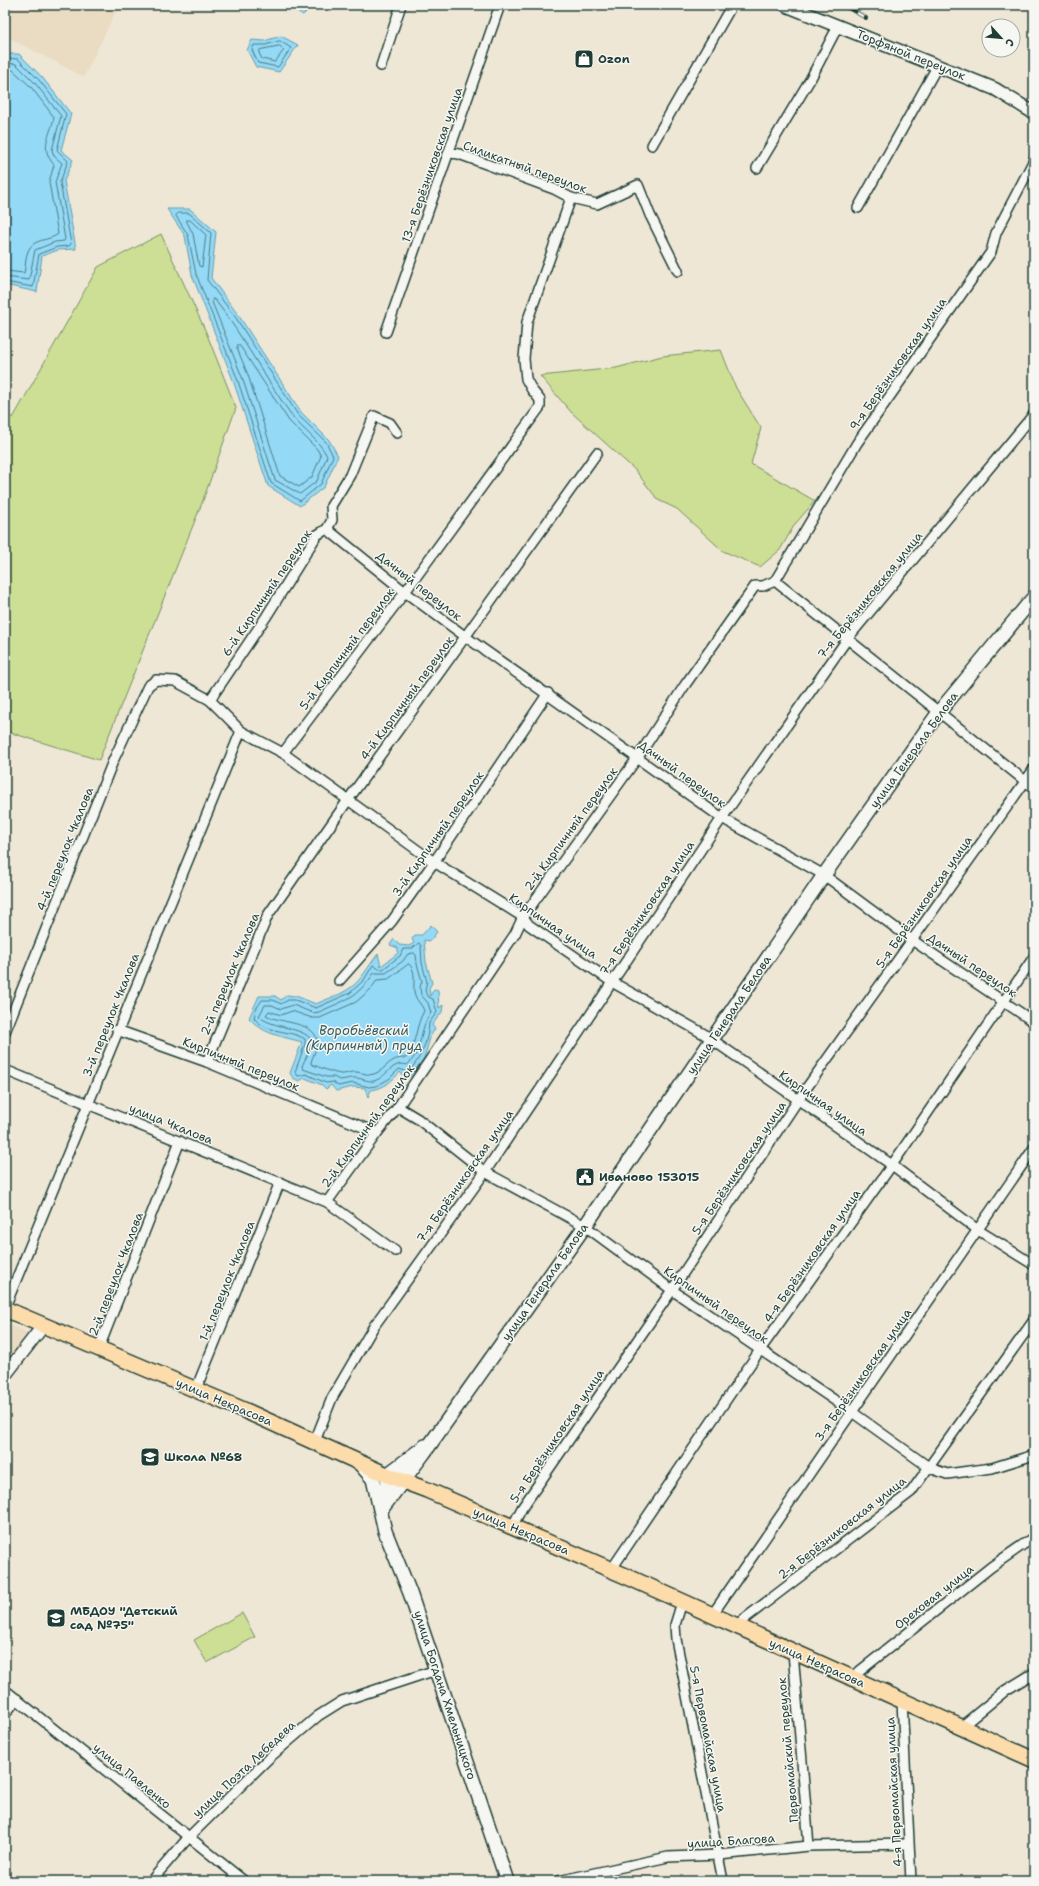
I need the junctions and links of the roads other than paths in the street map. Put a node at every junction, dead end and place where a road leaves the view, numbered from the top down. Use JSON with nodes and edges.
{"nodes":[{"id":1,"x":401,"y":5,"type":"edge"},
{"id":2,"x":500,"y":5,"type":"edge"},
{"id":3,"x":732,"y":5,"type":"edge"},
{"id":4,"x":785,"y":5,"type":"edge"},
{"id":5,"x":838,"y":26,"type":"junction"},
{"id":6,"x":938,"y":65,"type":"junction"},
{"id":7,"x":381,"y":66,"type":"dead end"},
{"id":8,"x":1034,"y":113,"type":"edge"},
{"id":9,"x":652,"y":145,"type":"dead end"},
{"id":10,"x":450,"y":153,"type":"junction"},
{"id":11,"x":1034,"y":160,"type":"edge"},
{"id":12,"x":757,"y":168,"type":"dead end"},
{"id":13,"x":571,"y":198,"type":"junction"},
{"id":14,"x":858,"y":208,"type":"dead end"},
{"id":15,"x":678,"y":271,"type":"dead end"},
{"id":16,"x":386,"y":332,"type":"dead end"},
{"id":17,"x":1034,"y":414,"type":"edge"},
{"id":18,"x":397,"y":433,"type":"dead end"},
{"id":19,"x":597,"y":453,"type":"dead end"},
{"id":20,"x":327,"y":529,"type":"junction"},
{"id":21,"x":775,"y":581,"type":"junction"},
{"id":22,"x":405,"y":592,"type":"junction"},
{"id":23,"x":1034,"y":597,"type":"edge"},
{"id":24,"x":466,"y":637,"type":"junction"},
{"id":25,"x":848,"y":638,"type":"junction"},
{"id":26,"x":156,"y":680,"type":"joint"},
{"id":27,"x":548,"y":693,"type":"junction"},
{"id":28,"x":210,"y":700,"type":"junction"},
{"id":29,"x":939,"y":712,"type":"junction"},
{"id":30,"x":241,"y":732,"type":"junction"},
{"id":31,"x":284,"y":752,"type":"junction"},
{"id":32,"x":638,"y":757,"type":"junction"},
{"id":33,"x":1034,"y":769,"type":"edge"},
{"id":34,"x":1025,"y":780,"type":"junction"},
{"id":35,"x":1034,"y":788,"type":"edge"},
{"id":36,"x":348,"y":800,"type":"junction"},
{"id":37,"x":722,"y":818,"type":"junction"},
{"id":38,"x":434,"y":862,"type":"junction"},
{"id":39,"x":824,"y":875,"type":"junction"},
{"id":40,"x":523,"y":917,"type":"junction"},
{"id":41,"x":912,"y":940,"type":"junction"},
{"id":42,"x":1034,"y":957,"type":"edge"},
{"id":43,"x":339,"y":981,"type":"dead end"},
{"id":44,"x":612,"y":982,"type":"junction"},
{"id":45,"x":1003,"y":1001,"type":"junction"},
{"id":46,"x":1034,"y":1022,"type":"edge"},
{"id":47,"x":117,"y":1030,"type":"junction"},
{"id":48,"x":5,"y":1032,"type":"edge"},
{"id":49,"x":712,"y":1040,"type":"junction"},
{"id":50,"x":207,"y":1062,"type":"junction"},
{"id":51,"x":5,"y":1070,"type":"edge"},
{"id":52,"x":798,"y":1100,"type":"junction"},
{"id":53,"x":88,"y":1104,"type":"junction"},
{"id":54,"x":398,"y":1107,"type":"junction"},
{"id":55,"x":377,"y":1133,"type":"junction"},
{"id":56,"x":180,"y":1141,"type":"junction"},
{"id":57,"x":1034,"y":1148,"type":"edge"},
{"id":58,"x":892,"y":1165,"type":"junction"},
{"id":59,"x":485,"y":1172,"type":"junction"},
{"id":60,"x":280,"y":1182,"type":"junction"},
{"id":61,"x":327,"y":1202,"type":"junction"},
{"id":62,"x":585,"y":1226,"type":"junction"},
{"id":63,"x":978,"y":1230,"type":"junction"},
{"id":64,"x":395,"y":1251,"type":"dead end"},
{"id":65,"x":1034,"y":1265,"type":"edge"},
{"id":66,"x":672,"y":1290,"type":"junction"},
{"id":67,"x":5,"y":1308,"type":"edge"},
{"id":68,"x":1034,"y":1320,"type":"edge"},
{"id":69,"x":43,"y":1326,"type":"junction"},
{"id":70,"x":99,"y":1348,"type":"junction"},
{"id":71,"x":760,"y":1350,"type":"junction"},
{"id":72,"x":5,"y":1375,"type":"edge"},
{"id":73,"x":196,"y":1389,"type":"junction"},
{"id":74,"x":852,"y":1412,"type":"junction"},
{"id":75,"x":432,"y":1440,"type":"junction"},
{"id":76,"x":315,"y":1441,"type":"junction"},
{"id":77,"x":1034,"y":1455,"type":"edge"},
{"id":78,"x":357,"y":1461,"type":"junction"},
{"id":79,"x":930,"y":1468,"type":"junction"},
{"id":80,"x":387,"y":1475,"type":"junction"},
{"id":81,"x":403,"y":1482,"type":"junction"},
{"id":82,"x":381,"y":1510,"type":"junction"},
{"id":83,"x":512,"y":1527,"type":"junction"},
{"id":84,"x":1034,"y":1537,"type":"edge"},
{"id":85,"x":612,"y":1570,"type":"junction"},
{"id":86,"x":682,"y":1602,"type":"junction"},
{"id":87,"x":712,"y":1615,"type":"junction"},
{"id":88,"x":735,"y":1626,"type":"junction"},
{"id":89,"x":793,"y":1652,"type":"junction"},
{"id":90,"x":436,"y":1670,"type":"junction"},
{"id":91,"x":1034,"y":1673,"type":"edge"},
{"id":92,"x":851,"y":1678,"type":"junction"},
{"id":93,"x":5,"y":1690,"type":"edge"},
{"id":94,"x":17,"y":1699,"type":"junction"},
{"id":95,"x":902,"y":1701,"type":"junction"},
{"id":96,"x":5,"y":1714,"type":"edge"},
{"id":97,"x":962,"y":1727,"type":"junction"},
{"id":98,"x":1034,"y":1760,"type":"edge"},
{"id":99,"x":189,"y":1837,"type":"junction"},
{"id":100,"x":908,"y":1844,"type":"junction"},
{"id":101,"x":809,"y":1846,"type":"junction"},
{"id":102,"x":719,"y":1855,"type":"junction"},
{"id":103,"x":5,"y":1878,"type":"edge"},
{"id":104,"x":9,"y":1881,"type":"edge"},
{"id":105,"x":151,"y":1881,"type":"edge"},
{"id":106,"x":244,"y":1881,"type":"edge"},
{"id":107,"x":507,"y":1881,"type":"edge"},
{"id":108,"x":558,"y":1881,"type":"edge"},
{"id":109,"x":723,"y":1881,"type":"edge"},
{"id":110,"x":911,"y":1881,"type":"edge"}],
"edges":[{"from":1,"to":7,"type":"street"},
{"from":2,"to":10,"type":"street","name":"13-я Берёзниковская улица"},
{"from":3,"to":9,"type":"street"},
{"from":4,"to":5,"type":"street","name":"Торфяной переулок"},
{"from":5,"to":6,"type":"street","name":"Торфяной переулок"},
{"from":5,"to":12,"type":"street"},
{"from":6,"to":8,"type":"street","name":"Торфяной переулок"},
{"from":6,"to":14,"type":"street"},
{"from":10,"to":13,"type":"street","name":"Силикатный переулок"},
{"from":10,"to":16,"type":"street","name":"13-я Берёзниковская улица"},
{"from":11,"to":21,"type":"street","name":"9-я Берёзниковская улица"},
{"from":13,"to":15,"type":"street","name":"Силикатный переулок"},
{"from":13,"to":22,"type":"street","name":"5-й Кирпичный переулок"},
{"from":17,"to":25,"type":"street","name":"7-я Берёзниковская улица"},
{"from":18,"to":20,"type":"street","name":"6-й Кирпичный переулок"},
{"from":19,"to":24,"type":"street","name":"4-й Кирпичный переулок"},
{"from":20,"to":22,"type":"street","name":"Дачный переулок"},
{"from":20,"to":28,"type":"street","name":"6-й Кирпичный переулок"},
{"from":21,"to":25,"type":"street"},
{"from":21,"to":32,"type":"street","name":"2-й Кирпичный переулок"},
{"from":22,"to":24,"type":"street","name":"Дачный переулок"},
{"from":22,"to":31,"type":"street","name":"5-й Кирпичный переулок"},
{"from":23,"to":29,"type":"main road","name":"улица Генерала Белова"},
{"from":24,"to":27,"type":"street","name":"Дачный переулок"},
{"from":24,"to":36,"type":"street","name":"4-й Кирпичный переулок"},
{"from":25,"to":29,"type":"street"},
{"from":25,"to":37,"type":"street","name":"7-я Берёзниковская улица"},
{"from":26,"to":28,"type":"street","name":"Кирпичная улица"},
{"from":26,"to":48,"type":"street","name":"4-й переулок Чкалова"},
{"from":27,"to":32,"type":"street","name":"Дачный переулок"},
{"from":27,"to":38,"type":"street","name":"3-й Кирпичный переулок"},
{"from":28,"to":30,"type":"street","name":"Кирпичная улица"},
{"from":29,"to":34,"type":"street"},
{"from":29,"to":39,"type":"main road","name":"улица Генерала Белова"},
{"from":30,"to":31,"type":"street","name":"Кирпичная улица"},
{"from":30,"to":47,"type":"street","name":"3-й переулок Чкалова"},
{"from":31,"to":36,"type":"street","name":"Кирпичная улица"},
{"from":32,"to":37,"type":"street","name":"Дачный переулок"},
{"from":32,"to":40,"type":"street","name":"2-й Кирпичный переулок"},
{"from":33,"to":34,"type":"street","name":"5-я Берёзниковская улица"},
{"from":34,"to":35,"type":"street"},
{"from":34,"to":41,"type":"street","name":"5-я Берёзниковская улица"},
{"from":36,"to":38,"type":"street","name":"Кирпичная улица"},
{"from":36,"to":50,"type":"street","name":"2-й переулок Чкалова"},
{"from":37,"to":39,"type":"street","name":"Дачный переулок"},
{"from":37,"to":44,"type":"street","name":"7-я Берёзниковская улица"},
{"from":38,"to":40,"type":"street","name":"Кирпичная улица"},
{"from":38,"to":43,"type":"street","name":"3-й Кирпичный переулок"},
{"from":39,"to":41,"type":"street","name":"Дачный переулок"},
{"from":39,"to":49,"type":"main road","name":"улица Генерала Белова"},
{"from":40,"to":44,"type":"street","name":"Кирпичная улица"},
{"from":40,"to":54,"type":"street","name":"2-й Кирпичный переулок"},
{"from":41,"to":45,"type":"street","name":"Дачный переулок"},
{"from":41,"to":52,"type":"street","name":"5-я Берёзниковская улица"},
{"from":42,"to":45,"type":"street","name":"4-я Берёзниковская улица"},
{"from":44,"to":49,"type":"street","name":"Кирпичная улица"},
{"from":44,"to":59,"type":"street","name":"7-я Берёзниковская улица"},
{"from":45,"to":46,"type":"street","name":"Дачный переулок"},
{"from":45,"to":58,"type":"street","name":"4-я Берёзниковская улица"},
{"from":47,"to":50,"type":"street","name":"Кирпичный переулок"},
{"from":47,"to":53,"type":"street","name":"3-й переулок Чкалова"},
{"from":49,"to":52,"type":"street","name":"Кирпичная улица"},
{"from":49,"to":62,"type":"main road","name":"улица Генерала Белова"},
{"from":50,"to":55,"type":"street","name":"Кирпичный переулок"},
{"from":51,"to":53,"type":"street","name":"улица Чкалова"},
{"from":52,"to":58,"type":"street","name":"Кирпичная улица"},
{"from":52,"to":66,"type":"street","name":"5-я Берёзниковская улица"},
{"from":53,"to":56,"type":"street","name":"улица Чкалова"},
{"from":53,"to":67,"type":"street","name":"3-й переулок Чкалова"},
{"from":54,"to":55,"type":"street","name":"2-й Кирпичный переулок"},
{"from":54,"to":59,"type":"street","name":"Кирпичный переулок"},
{"from":55,"to":61,"type":"street","name":"2-й Кирпичный переулок"},
{"from":56,"to":60,"type":"street","name":"улица Чкалова"},
{"from":56,"to":70,"type":"street","name":"2-й переулок Чкалова"},
{"from":57,"to":63,"type":"street","name":"3-я Берёзниковская улица"},
{"from":58,"to":63,"type":"street","name":"Кирпичная улица"},
{"from":58,"to":71,"type":"street","name":"4-я Берёзниковская улица"},
{"from":59,"to":62,"type":"street","name":"Кирпичный переулок"},
{"from":59,"to":76,"type":"street","name":"7-я Берёзниковская улица"},
{"from":60,"to":61,"type":"street","name":"улица Чкалова"},
{"from":60,"to":73,"type":"street","name":"1-й переулок Чкалова"},
{"from":61,"to":64,"type":"street","name":"улица Чкалова"},
{"from":62,"to":66,"type":"street","name":"Кирпичный переулок"},
{"from":62,"to":75,"type":"main road","name":"улица Генерала Белова"},
{"from":63,"to":65,"type":"street","name":"Кирпичная улица"},
{"from":63,"to":74,"type":"street","name":"3-я Берёзниковская улица"},
{"from":66,"to":71,"type":"street","name":"Кирпичный переулок"},
{"from":66,"to":83,"type":"street","name":"5-я Берёзниковская улица"},
{"from":67,"to":69,"type":"main road","name":"улица Некрасова"},
{"from":68,"to":79,"type":"street","name":"2-я Берёзниковская улица"},
{"from":69,"to":70,"type":"main road","name":"улица Некрасова"},
{"from":69,"to":72,"type":"street"},
{"from":70,"to":73,"type":"main road","name":"улица Некрасова"},
{"from":71,"to":74,"type":"street","name":"Кирпичный переулок"},
{"from":71,"to":85,"type":"street","name":"4-я Берёзниковская улица"},
{"from":73,"to":76,"type":"main road","name":"улица Некрасова"},
{"from":74,"to":79,"type":"street","name":"Кирпичный переулок"},
{"from":74,"to":87,"type":"street","name":"3-я Берёзниковская улица"},
{"from":75,"to":80,"type":"main road","name":"улица Генерала Белова"},
{"from":75,"to":81,"type":"main road","name":"улица Генерала Белова"},
{"from":76,"to":78,"type":"main road","name":"улица Некрасова"},
{"from":77,"to":79,"type":"street","name":"Кирпичный переулок"},
{"from":78,"to":80,"type":"main road","name":"улица Некрасова"},
{"from":78,"to":82,"type":"main road","name":"улица Богдана Хмельницкого"},
{"from":79,"to":88,"type":"street","name":"2-я Берёзниковская улица"},
{"from":80,"to":81,"type":"main road","name":"улица Некрасова"},
{"from":80,"to":82,"type":"main road","name":"улица Богдана Хмельницкого"},
{"from":81,"to":82,"type":"main road"},
{"from":81,"to":83,"type":"main road","name":"улица Некрасова"},
{"from":82,"to":90,"type":"main road","name":"улица Богдана Хмельницкого"},
{"from":83,"to":85,"type":"main road","name":"улица Некрасова"},
{"from":84,"to":92,"type":"street","name":"Ореховая улица"},
{"from":85,"to":86,"type":"main road","name":"улица Некрасова"},
{"from":86,"to":87,"type":"main road","name":"улица Некрасова"},
{"from":86,"to":102,"type":"street","name":"5-я Первомайская улица"},
{"from":87,"to":88,"type":"main road","name":"улица Некрасова"},
{"from":88,"to":89,"type":"main road","name":"улица Некрасова"},
{"from":89,"to":92,"type":"main road","name":"улица Некрасова"},
{"from":89,"to":101,"type":"street","name":"Первомайский переулок"},
{"from":90,"to":99,"type":"street","name":"улица Поэта Лебедева"},
{"from":90,"to":107,"type":"main road","name":"улица Богдана Хмельницкого"},
{"from":91,"to":97,"type":"street"},
{"from":92,"to":95,"type":"main road","name":"улица Некрасова"},
{"from":93,"to":94,"type":"street","name":"улица Павленко"},
{"from":94,"to":96,"type":"street"},
{"from":94,"to":99,"type":"street","name":"улица Павленко"},
{"from":95,"to":97,"type":"main road","name":"улица Некрасова"},
{"from":95,"to":100,"type":"street","name":"4-я Первомайская улица"},
{"from":97,"to":98,"type":"main road","name":"улица Некрасова"},
{"from":99,"to":105,"type":"street","name":"улица Поэта Лебедева"},
{"from":99,"to":106,"type":"street","name":"улица Павленко"},
{"from":100,"to":101,"type":"street","name":"улица Благова"},
{"from":100,"to":110,"type":"street","name":"4-я Первомайская улица"},
{"from":101,"to":102,"type":"street","name":"улица Благова"},
{"from":102,"to":108,"type":"street","name":"улица Благова"},
{"from":102,"to":109,"type":"street","name":"5-я Первомайская улица"},
{"from":103,"to":104,"type":"street"}]}
